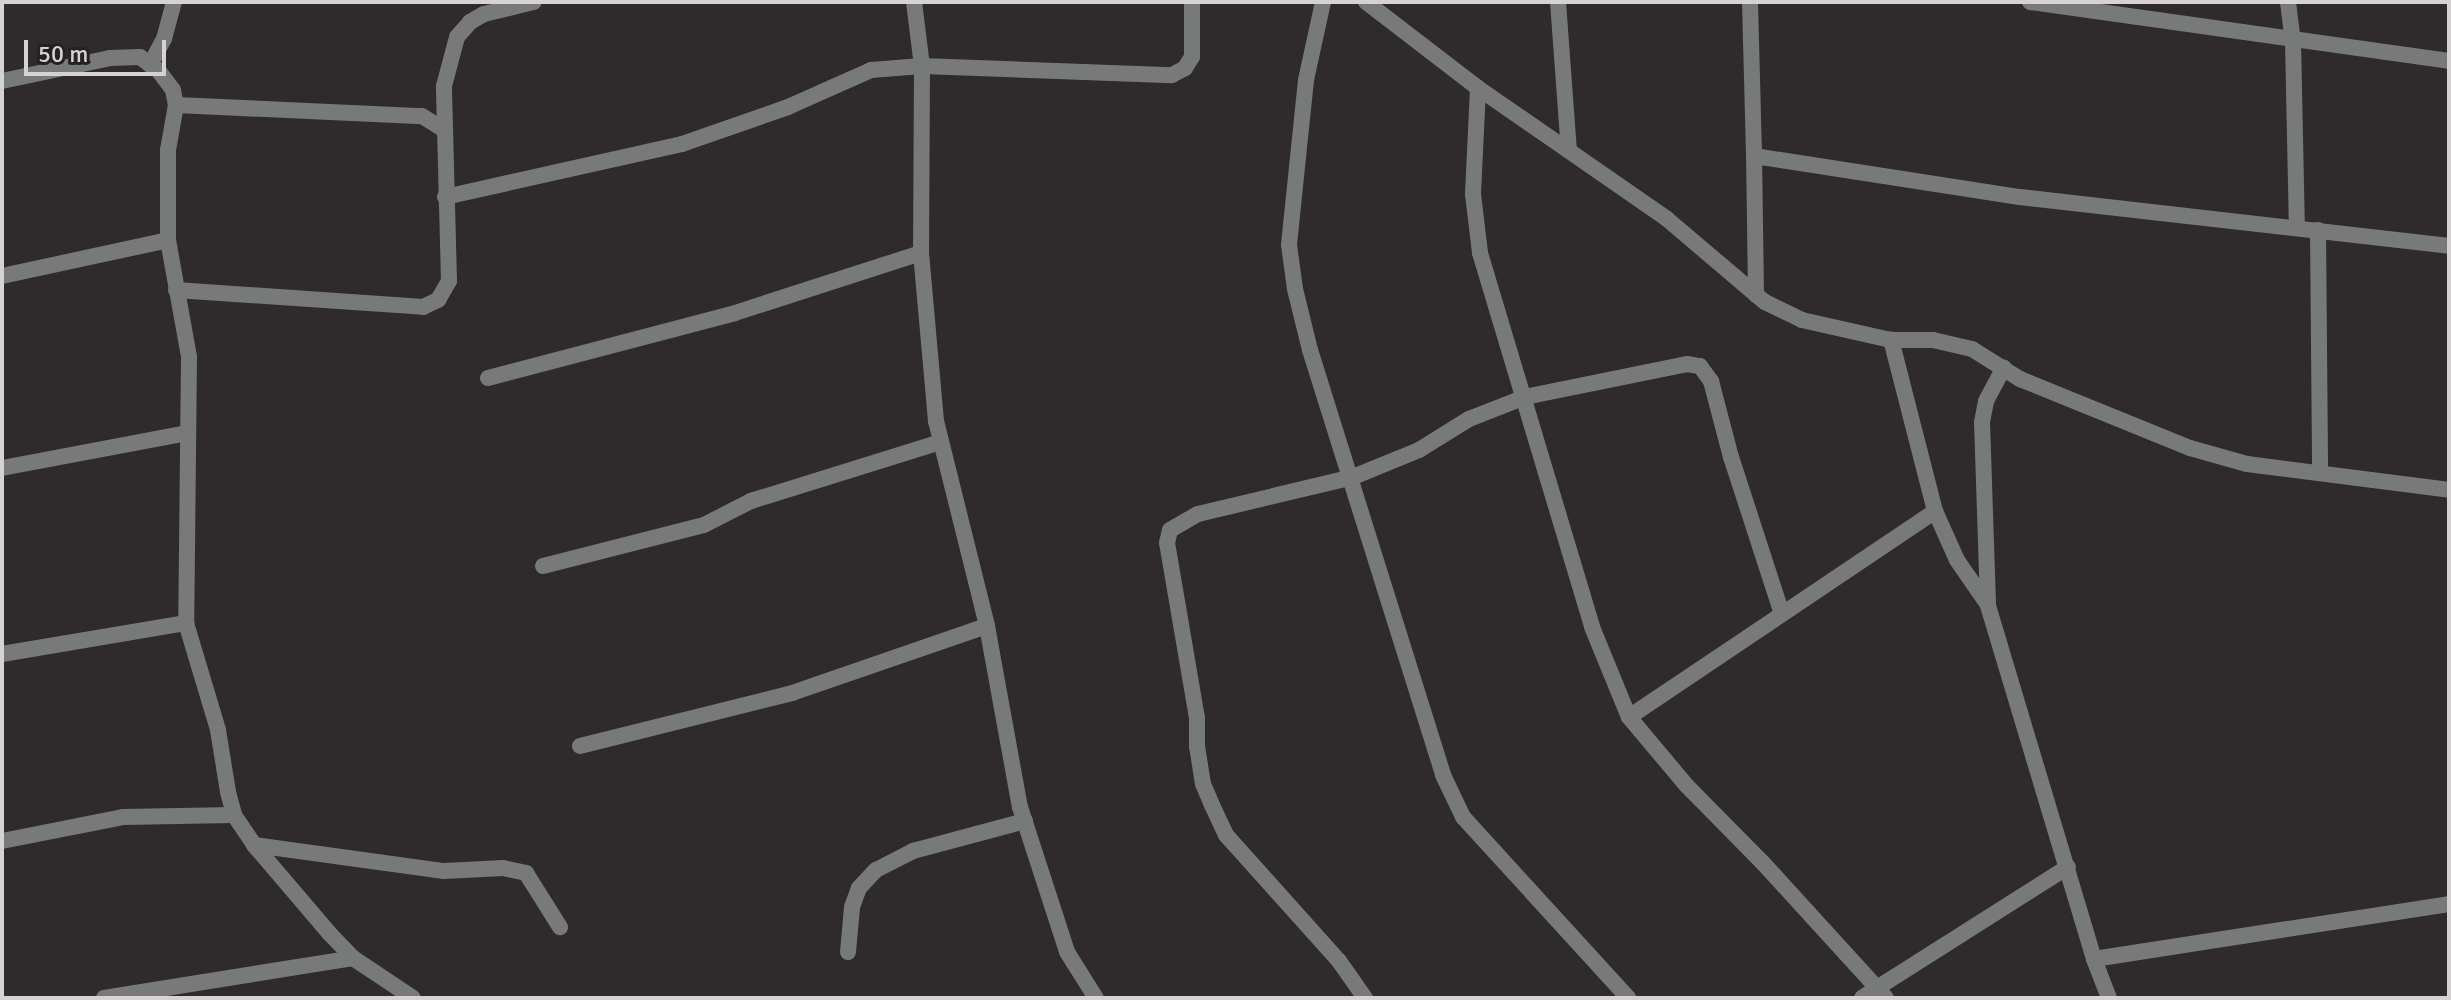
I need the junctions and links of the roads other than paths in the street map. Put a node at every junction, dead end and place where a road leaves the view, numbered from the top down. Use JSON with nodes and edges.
{"nodes":[{"id":1,"x":174,"y":2,"type":"edge"},
{"id":2,"x":534,"y":2,"type":"edge"},
{"id":3,"x":914,"y":2,"type":"edge"},
{"id":4,"x":1192,"y":2,"type":"edge"},
{"id":5,"x":1323,"y":2,"type":"edge"},
{"id":6,"x":1366,"y":2,"type":"edge"},
{"id":7,"x":1558,"y":2,"type":"edge"},
{"id":8,"x":1750,"y":2,"type":"edge"},
{"id":9,"x":2030,"y":2,"type":"edge"},
{"id":10,"x":2288,"y":2,"type":"edge"},
{"id":11,"x":2293,"y":41,"type":"junction"},
{"id":12,"x":2449,"y":61,"type":"edge"},
{"id":13,"x":150,"y":65,"type":"junction"},
{"id":14,"x":922,"y":66,"type":"junction"},
{"id":15,"x":2,"y":81,"type":"edge"},
{"id":16,"x":1478,"y":88,"type":"junction"},
{"id":17,"x":176,"y":105,"type":"junction"},
{"id":18,"x":443,"y":129,"type":"junction"},
{"id":19,"x":1569,"y":151,"type":"junction"},
{"id":20,"x":1754,"y":156,"type":"junction"},
{"id":21,"x":445,"y":197,"type":"junction"},
{"id":22,"x":2297,"y":227,"type":"junction"},
{"id":23,"x":2318,"y":230,"type":"junction"},
{"id":24,"x":168,"y":240,"type":"junction"},
{"id":25,"x":2449,"y":246,"type":"edge"},
{"id":26,"x":921,"y":253,"type":"junction"},
{"id":27,"x":2,"y":276,"type":"edge"},
{"id":28,"x":176,"y":290,"type":"junction"},
{"id":29,"x":1756,"y":295,"type":"junction"},
{"id":30,"x":1891,"y":340,"type":"junction"},
{"id":31,"x":2004,"y":367,"type":"junction"},
{"id":32,"x":488,"y":378,"type":"dead end"},
{"id":33,"x":1525,"y":397,"type":"junction"},
{"id":34,"x":187,"y":433,"type":"junction"},
{"id":35,"x":941,"y":442,"type":"junction"},
{"id":36,"x":2,"y":468,"type":"edge"},
{"id":37,"x":2320,"y":473,"type":"junction"},
{"id":38,"x":1353,"y":477,"type":"junction"},
{"id":39,"x":2449,"y":490,"type":"edge"},
{"id":40,"x":1935,"y":511,"type":"junction"},
{"id":41,"x":543,"y":566,"type":"dead end"},
{"id":42,"x":1988,"y":605,"type":"junction"},
{"id":43,"x":1782,"y":614,"type":"junction"},
{"id":44,"x":186,"y":623,"type":"junction"},
{"id":45,"x":987,"y":626,"type":"junction"},
{"id":46,"x":2,"y":654,"type":"edge"},
{"id":47,"x":1629,"y":717,"type":"junction"},
{"id":48,"x":580,"y":746,"type":"dead end"},
{"id":49,"x":234,"y":815,"type":"junction"},
{"id":50,"x":1025,"y":821,"type":"junction"},
{"id":51,"x":2,"y":841,"type":"edge"},
{"id":52,"x":254,"y":845,"type":"junction"},
{"id":53,"x":2068,"y":867,"type":"junction"},
{"id":54,"x":2449,"y":904,"type":"edge"},
{"id":55,"x":560,"y":927,"type":"dead end"},
{"id":56,"x":848,"y":952,"type":"dead end"},
{"id":57,"x":353,"y":958,"type":"junction"},
{"id":58,"x":2094,"y":959,"type":"junction"},
{"id":59,"x":1882,"y":993,"type":"edge"},
{"id":60,"x":104,"y":998,"type":"edge"},
{"id":61,"x":413,"y":998,"type":"edge"},
{"id":62,"x":1096,"y":998,"type":"edge"},
{"id":63,"x":1365,"y":998,"type":"edge"},
{"id":64,"x":1628,"y":998,"type":"edge"},
{"id":65,"x":1862,"y":998,"type":"edge"},
{"id":66,"x":2109,"y":998,"type":"edge"}],
"edges":[{"from":1,"to":13,"type":"street"},
{"from":2,"to":18,"type":"street"},
{"from":3,"to":14,"type":"street"},
{"from":4,"to":14,"type":"street"},
{"from":5,"to":38,"type":"street"},
{"from":6,"to":16,"type":"street"},
{"from":7,"to":19,"type":"street"},
{"from":8,"to":20,"type":"street"},
{"from":9,"to":11,"type":"street"},
{"from":10,"to":11,"type":"street"},
{"from":11,"to":12,"type":"street"},
{"from":11,"to":22,"type":"street"},
{"from":13,"to":15,"type":"street"},
{"from":13,"to":17,"type":"street"},
{"from":14,"to":21,"type":"street"},
{"from":14,"to":26,"type":"street"},
{"from":16,"to":19,"type":"street"},
{"from":16,"to":33,"type":"street"},
{"from":17,"to":18,"type":"street"},
{"from":17,"to":24,"type":"street"},
{"from":18,"to":21,"type":"street"},
{"from":19,"to":29,"type":"street"},
{"from":20,"to":22,"type":"street"},
{"from":20,"to":29,"type":"street"},
{"from":21,"to":28,"type":"street"},
{"from":22,"to":23,"type":"street"},
{"from":23,"to":25,"type":"street"},
{"from":23,"to":37,"type":"street"},
{"from":24,"to":27,"type":"street"},
{"from":24,"to":28,"type":"street"},
{"from":26,"to":32,"type":"street"},
{"from":26,"to":35,"type":"street"},
{"from":28,"to":34,"type":"street"},
{"from":29,"to":30,"type":"street"},
{"from":30,"to":31,"type":"street"},
{"from":30,"to":40,"type":"street"},
{"from":31,"to":37,"type":"street"},
{"from":31,"to":42,"type":"street"},
{"from":33,"to":38,"type":"street"},
{"from":33,"to":43,"type":"street"},
{"from":33,"to":47,"type":"street"},
{"from":34,"to":36,"type":"street"},
{"from":34,"to":44,"type":"street"},
{"from":35,"to":41,"type":"street"},
{"from":35,"to":45,"type":"street"},
{"from":37,"to":39,"type":"street"},
{"from":38,"to":63,"type":"street"},
{"from":38,"to":64,"type":"street"},
{"from":40,"to":42,"type":"street"},
{"from":40,"to":43,"type":"street"},
{"from":42,"to":53,"type":"street"},
{"from":43,"to":47,"type":"street"},
{"from":44,"to":46,"type":"street"},
{"from":44,"to":49,"type":"street"},
{"from":45,"to":48,"type":"street"},
{"from":45,"to":50,"type":"street"},
{"from":47,"to":59,"type":"street"},
{"from":49,"to":51,"type":"street"},
{"from":49,"to":52,"type":"street"},
{"from":50,"to":56,"type":"street"},
{"from":50,"to":62,"type":"street"},
{"from":52,"to":55,"type":"street"},
{"from":52,"to":57,"type":"street"},
{"from":53,"to":58,"type":"street"},
{"from":53,"to":59,"type":"street"},
{"from":54,"to":58,"type":"street"},
{"from":57,"to":60,"type":"street"},
{"from":57,"to":61,"type":"street"},
{"from":58,"to":66,"type":"street"},
{"from":59,"to":65,"type":"street"}]}
